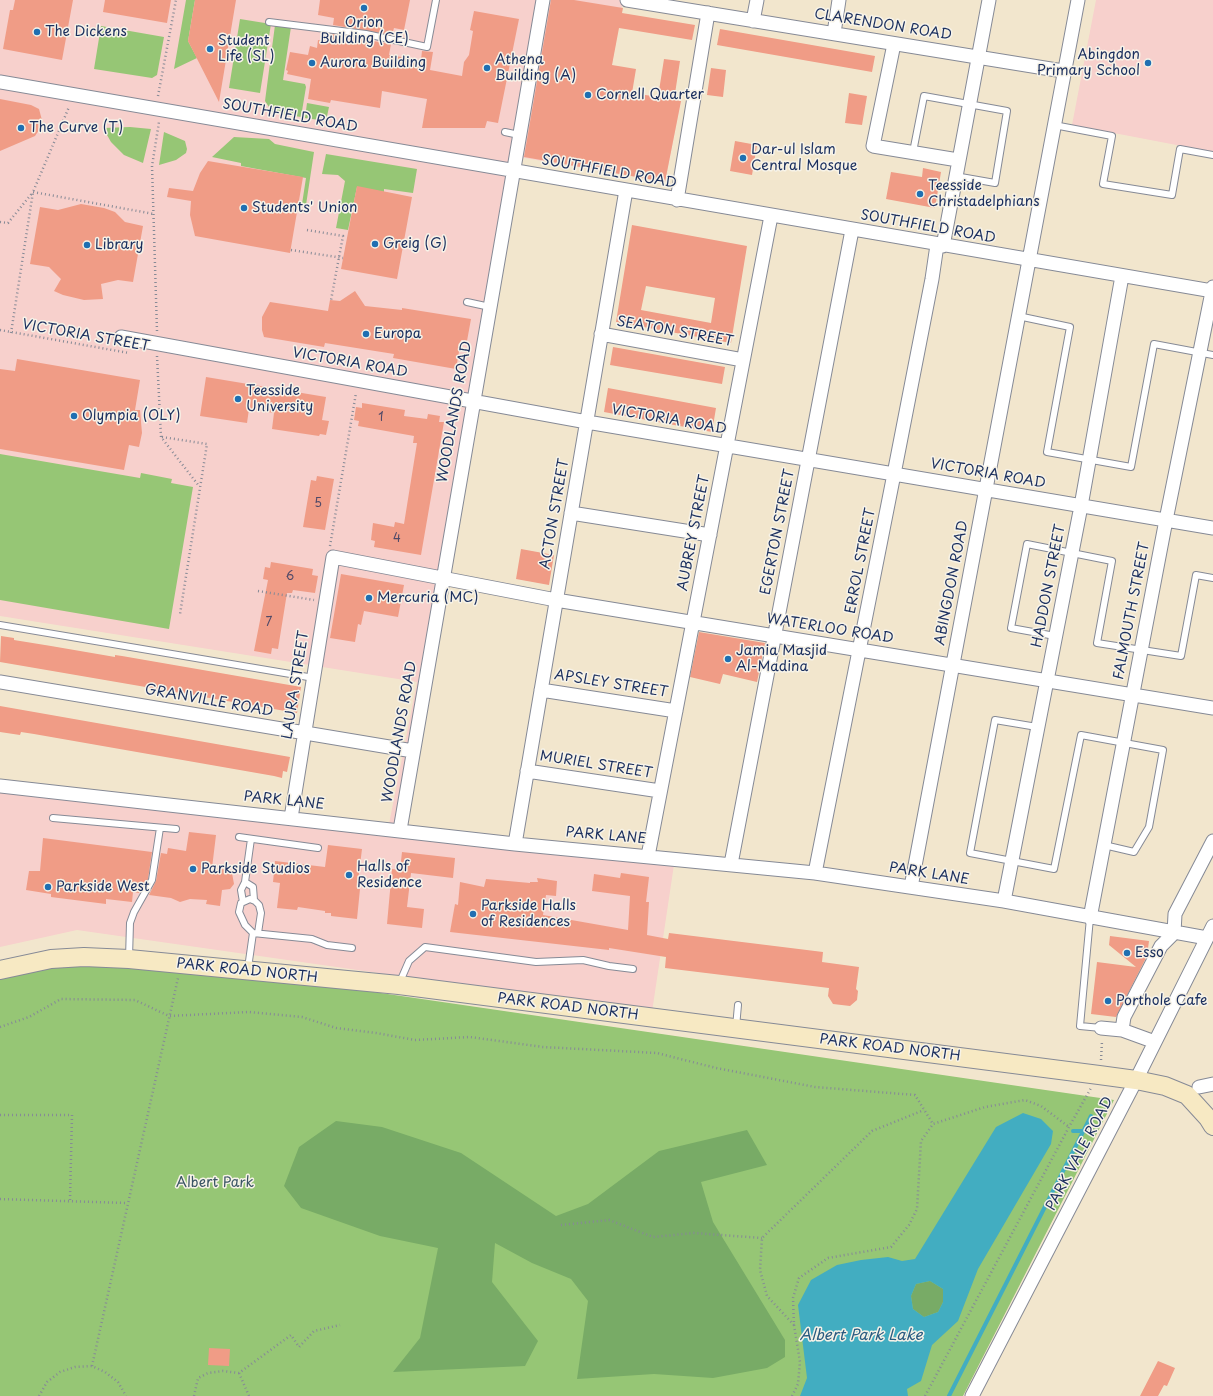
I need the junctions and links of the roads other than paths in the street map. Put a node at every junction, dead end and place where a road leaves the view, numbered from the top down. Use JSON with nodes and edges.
{"nodes":[{"id":1,"x":436,"y":0,"type":"edge"},
{"id":2,"x":543,"y":0,"type":"edge"},
{"id":3,"x":627,"y":0,"type":"edge"},
{"id":4,"x":757,"y":0,"type":"edge"},
{"id":5,"x":839,"y":0,"type":"edge"},
{"id":6,"x":989,"y":0,"type":"edge"},
{"id":7,"x":1078,"y":0,"type":"edge"},
{"id":8,"x":670,"y":4,"type":"edge"},
{"id":9,"x":708,"y":13,"type":"junction"},
{"id":10,"x":753,"y":21,"type":"junction"},
{"id":11,"x":269,"y":22,"type":"dead end"},
{"id":12,"x":834,"y":33,"type":"junction"},
{"id":13,"x":894,"y":44,"type":"junction"},
{"id":14,"x":978,"y":57,"type":"junction"},
{"id":15,"x":1063,"y":71,"type":"junction"},
{"id":16,"x":0,"y":82,"type":"edge"},
{"id":17,"x":969,"y":104,"type":"junction"},
{"id":18,"x":1054,"y":125,"type":"junction"},
{"id":19,"x":505,"y":132,"type":"dead end"},
{"id":20,"x":519,"y":135,"type":"junction"},
{"id":21,"x":913,"y":152,"type":"junction"},
{"id":22,"x":1213,"y":155,"type":"edge"},
{"id":23,"x":958,"y":160,"type":"junction"},
{"id":24,"x":513,"y":171,"type":"junction"},
{"id":25,"x":955,"y":176,"type":"junction"},
{"id":26,"x":626,"y":190,"type":"junction"},
{"id":27,"x":677,"y":200,"type":"junction"},
{"id":28,"x":771,"y":216,"type":"junction"},
{"id":29,"x":852,"y":230,"type":"junction"},
{"id":30,"x":940,"y":245,"type":"junction"},
{"id":31,"x":1029,"y":260,"type":"junction"},
{"id":32,"x":1122,"y":276,"type":"junction"},
{"id":33,"x":1213,"y":290,"type":"edge"},
{"id":34,"x":467,"y":302,"type":"dead end"},
{"id":35,"x":490,"y":307,"type":"junction"},
{"id":36,"x":1018,"y":316,"type":"junction"},
{"id":37,"x":601,"y":334,"type":"junction"},
{"id":38,"x":121,"y":337,"type":"dead end"},
{"id":39,"x":1199,"y":353,"type":"junction"},
{"id":40,"x":1213,"y":355,"type":"edge"},
{"id":41,"x":743,"y":360,"type":"junction"},
{"id":42,"x":474,"y":402,"type":"junction"},
{"id":43,"x":586,"y":422,"type":"junction"},
{"id":44,"x":727,"y":446,"type":"junction"},
{"id":45,"x":808,"y":460,"type":"junction"},
{"id":46,"x":1089,"y":460,"type":"junction"},
{"id":47,"x":894,"y":474,"type":"junction"},
{"id":48,"x":985,"y":490,"type":"junction"},
{"id":49,"x":1081,"y":506,"type":"junction"},
{"id":50,"x":571,"y":513,"type":"junction"},
{"id":51,"x":1166,"y":520,"type":"junction"},
{"id":52,"x":1213,"y":528,"type":"edge"},
{"id":53,"x":710,"y":535,"type":"junction"},
{"id":54,"x":331,"y":553,"type":"joint"},
{"id":55,"x":1071,"y":553,"type":"junction"},
{"id":56,"x":1213,"y":578,"type":"edge"},
{"id":57,"x":443,"y":579,"type":"junction"},
{"id":58,"x":556,"y":600,"type":"junction"},
{"id":59,"x":693,"y":622,"type":"junction"},
{"id":60,"x":0,"y":625,"type":"edge"},
{"id":61,"x":775,"y":636,"type":"junction"},
{"id":62,"x":1055,"y":636,"type":"junction"},
{"id":63,"x":859,"y":650,"type":"junction"},
{"id":64,"x":1141,"y":650,"type":"junction"},
{"id":65,"x":952,"y":665,"type":"junction"},
{"id":66,"x":314,"y":678,"type":"junction"},
{"id":67,"x":1046,"y":681,"type":"junction"},
{"id":68,"x":0,"y":682,"type":"edge"},
{"id":69,"x":541,"y":690,"type":"junction"},
{"id":70,"x":1132,"y":695,"type":"junction"},
{"id":71,"x":1213,"y":708,"type":"edge"},
{"id":72,"x":676,"y":711,"type":"junction"},
{"id":73,"x":1037,"y":728,"type":"junction"},
{"id":74,"x":305,"y":734,"type":"junction"},
{"id":75,"x":1123,"y":743,"type":"junction"},
{"id":76,"x":413,"y":752,"type":"junction"},
{"id":77,"x":527,"y":771,"type":"junction"},
{"id":78,"x":0,"y":786,"type":"edge"},
{"id":79,"x":660,"y":791,"type":"junction"},
{"id":80,"x":52,"y":818,"type":"dead end"},
{"id":81,"x":291,"y":818,"type":"junction"},
{"id":82,"x":160,"y":828,"type":"junction"},
{"id":83,"x":176,"y":829,"type":"dead end"},
{"id":84,"x":400,"y":830,"type":"junction"},
{"id":85,"x":240,"y":837,"type":"dead end"},
{"id":86,"x":251,"y":839,"type":"junction"},
{"id":87,"x":1213,"y":841,"type":"edge"},
{"id":88,"x":515,"y":844,"type":"junction"},
{"id":89,"x":1104,"y":845,"type":"junction"},
{"id":90,"x":318,"y":848,"type":"dead end"},
{"id":91,"x":648,"y":856,"type":"junction"},
{"id":92,"x":1012,"y":860,"type":"junction"},
{"id":93,"x":731,"y":864,"type":"junction"},
{"id":94,"x":816,"y":872,"type":"junction"},
{"id":95,"x":245,"y":882,"type":"junction"},
{"id":96,"x":911,"y":887,"type":"junction"},
{"id":97,"x":254,"y":900,"type":"junction"},
{"id":98,"x":1004,"y":901,"type":"junction"},
{"id":99,"x":243,"y":902,"type":"junction"},
{"id":100,"x":1090,"y":918,"type":"junction"},
{"id":101,"x":1213,"y":926,"type":"edge"},
{"id":102,"x":1174,"y":932,"type":"junction"},
{"id":103,"x":256,"y":933,"type":"junction"},
{"id":104,"x":1207,"y":938,"type":"junction"},
{"id":105,"x":352,"y":948,"type":"dead end"},
{"id":106,"x":129,"y":959,"type":"junction"},
{"id":107,"x":633,"y":969,"type":"dead end"},
{"id":108,"x":0,"y":970,"type":"edge"},
{"id":109,"x":247,"y":972,"type":"junction"},
{"id":110,"x":399,"y":986,"type":"junction"},
{"id":111,"x":738,"y":1005,"type":"dead end"},
{"id":112,"x":1102,"y":1028,"type":"joint"},
{"id":113,"x":736,"y":1029,"type":"junction"},
{"id":114,"x":1122,"y":1030,"type":"junction"},
{"id":115,"x":1155,"y":1042,"type":"junction"},
{"id":116,"x":1136,"y":1080,"type":"junction"},
{"id":117,"x":1213,"y":1084,"type":"edge"},
{"id":118,"x":1199,"y":1087,"type":"dead end"},
{"id":119,"x":1213,"y":1126,"type":"edge"},
{"id":120,"x":972,"y":1396,"type":"edge"}],
"edges":[{"from":1,"to":11,"type":"lane"},
{"from":2,"to":20,"type":"street","name":"WOODLANDS ROAD"},
{"from":3,"to":8,"type":"street","name":"CLARENDON ROAD"},
{"from":4,"to":10,"type":"street"},
{"from":5,"to":12,"type":"street"},
{"from":6,"to":14,"type":"street","name":"ERROL STREET"},
{"from":7,"to":15,"type":"street"},
{"from":8,"to":9,"type":"street","name":"CLARENDON ROAD"},
{"from":9,"to":10,"type":"street","name":"CLARENDON ROAD"},
{"from":9,"to":27,"type":"street"},
{"from":10,"to":12,"type":"street","name":"CLARENDON ROAD"},
{"from":12,"to":13,"type":"street","name":"CLARENDON ROAD"},
{"from":13,"to":14,"type":"street","name":"CLARENDON ROAD"},
{"from":13,"to":21,"type":"street"},
{"from":14,"to":15,"type":"street","name":"CLARENDON ROAD"},
{"from":14,"to":17,"type":"street","name":"ERROL STREET"},
{"from":15,"to":18,"type":"street"},
{"from":16,"to":24,"type":"street","name":"SOUTHFIELD ROAD"},
{"from":17,"to":21,"type":"lane"},
{"from":17,"to":23,"type":"street","name":"ERROL STREET"},
{"from":17,"to":25,"type":"lane"},
{"from":18,"to":22,"type":"lane"},
{"from":18,"to":31,"type":"street"},
{"from":19,"to":20,"type":"lane"},
{"from":20,"to":24,"type":"street","name":"WOODLANDS ROAD"},
{"from":21,"to":23,"type":"street"},
{"from":23,"to":25,"type":"street","name":"ERROL STREET"},
{"from":24,"to":26,"type":"street","name":"SOUTHFIELD ROAD"},
{"from":24,"to":35,"type":"street","name":"WOODLANDS ROAD"},
{"from":25,"to":30,"type":"street","name":"ERROL STREET"},
{"from":26,"to":27,"type":"street","name":"SOUTHFIELD ROAD"},
{"from":26,"to":37,"type":"street","name":"ACTON STREET"},
{"from":27,"to":28,"type":"street","name":"SOUTHFIELD ROAD"},
{"from":28,"to":29,"type":"street","name":"SOUTHFIELD ROAD"},
{"from":28,"to":41,"type":"street","name":"AUBREY STREET"},
{"from":29,"to":30,"type":"street","name":"SOUTHFIELD ROAD"},
{"from":29,"to":45,"type":"street","name":"EGERTON STREET"},
{"from":30,"to":31,"type":"street","name":"SOUTHFIELD ROAD"},
{"from":30,"to":47,"type":"street","name":"ERROL STREET"},
{"from":31,"to":32,"type":"street","name":"SOUTHFIELD ROAD"},
{"from":31,"to":36,"type":"street","name":"ABINGDON ROAD"},
{"from":32,"to":33,"type":"street","name":"SOUTHFIELD ROAD"},
{"from":32,"to":46,"type":"street","name":"HADDON STREET"},
{"from":33,"to":39,"type":"street","name":"FALMOUTH STREET"},
{"from":34,"to":35,"type":"lane"},
{"from":35,"to":42,"type":"street","name":"WOODLANDS ROAD"},
{"from":36,"to":46,"type":"lane"},
{"from":36,"to":48,"type":"street","name":"ABINGDON ROAD"},
{"from":37,"to":41,"type":"street","name":"SEATON STREET"},
{"from":37,"to":43,"type":"street","name":"ACTON STREET"},
{"from":38,"to":42,"type":"street","name":"VICTORIA ROAD"},
{"from":39,"to":40,"type":"lane"},
{"from":39,"to":46,"type":"lane"},
{"from":39,"to":51,"type":"street","name":"FALMOUTH STREET"},
{"from":41,"to":44,"type":"street","name":"AUBREY STREET"},
{"from":42,"to":43,"type":"street","name":"VICTORIA ROAD"},
{"from":42,"to":57,"type":"street","name":"WOODLANDS ROAD"},
{"from":43,"to":44,"type":"street","name":"VICTORIA ROAD"},
{"from":43,"to":50,"type":"street","name":"ACTON STREET"},
{"from":44,"to":45,"type":"street","name":"VICTORIA ROAD"},
{"from":44,"to":53,"type":"street","name":"AUBREY STREET"},
{"from":45,"to":47,"type":"street","name":"VICTORIA ROAD"},
{"from":45,"to":61,"type":"street","name":"EGERTON STREET"},
{"from":46,"to":49,"type":"street","name":"HADDON STREET"},
{"from":47,"to":48,"type":"street","name":"VICTORIA ROAD"},
{"from":47,"to":63,"type":"street","name":"ERROL STREET"},
{"from":48,"to":49,"type":"street","name":"VICTORIA ROAD"},
{"from":48,"to":65,"type":"street","name":"ABINGDON ROAD"},
{"from":49,"to":51,"type":"street","name":"VICTORIA ROAD"},
{"from":49,"to":55,"type":"street","name":"HADDON STREET"},
{"from":50,"to":53,"type":"street"},
{"from":50,"to":58,"type":"street","name":"ACTON STREET"},
{"from":51,"to":52,"type":"street","name":"VICTORIA ROAD"},
{"from":51,"to":64,"type":"street","name":"FALMOUTH STREET"},
{"from":53,"to":59,"type":"street","name":"AUBREY STREET"},
{"from":54,"to":57,"type":"street","name":"WATERLOO ROAD"},
{"from":54,"to":66,"type":"street","name":"LAURA STREET"},
{"from":55,"to":62,"type":"street","name":"HADDON STREET"},
{"from":55,"to":62,"type":"lane"},
{"from":55,"to":64,"type":"lane"},
{"from":56,"to":64,"type":"lane"},
{"from":57,"to":58,"type":"street","name":"WATERLOO ROAD"},
{"from":57,"to":76,"type":"street","name":"WOODLANDS ROAD"},
{"from":58,"to":59,"type":"street","name":"WATERLOO ROAD"},
{"from":58,"to":69,"type":"street","name":"ACTON STREET"},
{"from":59,"to":61,"type":"street","name":"WATERLOO ROAD"},
{"from":59,"to":72,"type":"street","name":"AUBREY STREET"},
{"from":60,"to":66,"type":"lane"},
{"from":61,"to":63,"type":"street","name":"WATERLOO ROAD"},
{"from":61,"to":93,"type":"street","name":"EGERTON STREET"},
{"from":62,"to":67,"type":"street","name":"HADDON STREET"},
{"from":63,"to":65,"type":"street","name":"WATERLOO ROAD"},
{"from":63,"to":94,"type":"street","name":"ERROL STREET"},
{"from":64,"to":70,"type":"street","name":"FALMOUTH STREET"},
{"from":65,"to":67,"type":"street","name":"WATERLOO ROAD"},
{"from":65,"to":96,"type":"street","name":"ABINGDON ROAD"},
{"from":66,"to":74,"type":"street","name":"LAURA STREET"},
{"from":67,"to":70,"type":"street","name":"WATERLOO ROAD"},
{"from":67,"to":73,"type":"street","name":"HADDON STREET"},
{"from":68,"to":74,"type":"street","name":"GRANVILLE ROAD"},
{"from":69,"to":72,"type":"street","name":"APSLEY STREET"},
{"from":69,"to":77,"type":"street","name":"ACTON STREET"},
{"from":70,"to":71,"type":"street","name":"WATERLOO ROAD"},
{"from":70,"to":75,"type":"street","name":"FALMOUTH STREET"},
{"from":72,"to":79,"type":"street","name":"AUBREY STREET"},
{"from":73,"to":92,"type":"street","name":"HADDON STREET"},
{"from":73,"to":92,"type":"lane"},
{"from":74,"to":76,"type":"street","name":"GRANVILLE ROAD"},
{"from":74,"to":81,"type":"street","name":"LAURA STREET"},
{"from":75,"to":89,"type":"street","name":"FALMOUTH STREET"},
{"from":75,"to":89,"type":"lane"},
{"from":75,"to":92,"type":"lane"},
{"from":76,"to":84,"type":"street","name":"WOODLANDS ROAD"},
{"from":77,"to":79,"type":"street","name":"MURIEL STREET"},
{"from":77,"to":88,"type":"street","name":"ACTON STREET"},
{"from":78,"to":81,"type":"street","name":"PARK LANE"},
{"from":79,"to":91,"type":"street","name":"AUBREY STREET"},
{"from":80,"to":82,"type":"lane"},
{"from":81,"to":84,"type":"street","name":"PARK LANE"},
{"from":82,"to":83,"type":"lane"},
{"from":82,"to":106,"type":"lane"},
{"from":84,"to":88,"type":"street","name":"PARK LANE"},
{"from":85,"to":86,"type":"lane"},
{"from":86,"to":90,"type":"lane"},
{"from":86,"to":95,"type":"lane"},
{"from":87,"to":102,"type":"street"},
{"from":88,"to":91,"type":"street","name":"PARK LANE"},
{"from":89,"to":100,"type":"street","name":"FALMOUTH STREET"},
{"from":91,"to":93,"type":"street","name":"PARK LANE"},
{"from":92,"to":98,"type":"street","name":"HADDON STREET"},
{"from":93,"to":94,"type":"street","name":"PARK LANE"},
{"from":94,"to":96,"type":"street","name":"PARK LANE"},
{"from":95,"to":97,"type":"lane"},
{"from":95,"to":99,"type":"lane"},
{"from":96,"to":98,"type":"street","name":"PARK LANE"},
{"from":97,"to":99,"type":"lane"},
{"from":97,"to":103,"type":"lane"},
{"from":98,"to":100,"type":"street","name":"PARK LANE"},
{"from":99,"to":103,"type":"lane"},
{"from":100,"to":102,"type":"street","name":"PARK LANE"},
{"from":100,"to":112,"type":"lane"},
{"from":101,"to":104,"type":"street","name":"PARK VALE ROAD"},
{"from":102,"to":104,"type":"street","name":"PARK LANE"},
{"from":102,"to":114,"type":"street"},
{"from":103,"to":105,"type":"lane"},
{"from":103,"to":109,"type":"lane"},
{"from":104,"to":115,"type":"street","name":"PARK VALE ROAD"},
{"from":106,"to":108,"type":"street","name":"PARK ROAD NORTH"},
{"from":106,"to":109,"type":"street","name":"PARK ROAD NORTH"},
{"from":107,"to":110,"type":"lane"},
{"from":109,"to":110,"type":"street","name":"PARK ROAD NORTH"},
{"from":110,"to":113,"type":"street","name":"PARK ROAD NORTH"},
{"from":111,"to":113,"type":"lane"},
{"from":112,"to":114,"type":"street"},
{"from":113,"to":116,"type":"street","name":"PARK ROAD NORTH"},
{"from":114,"to":115,"type":"street"},
{"from":115,"to":116,"type":"street","name":"PARK VALE ROAD"},
{"from":116,"to":119,"type":"street","name":"PARK ROAD NORTH"},
{"from":116,"to":120,"type":"street","name":"PARK VALE ROAD"},
{"from":117,"to":118,"type":"street"}]}
